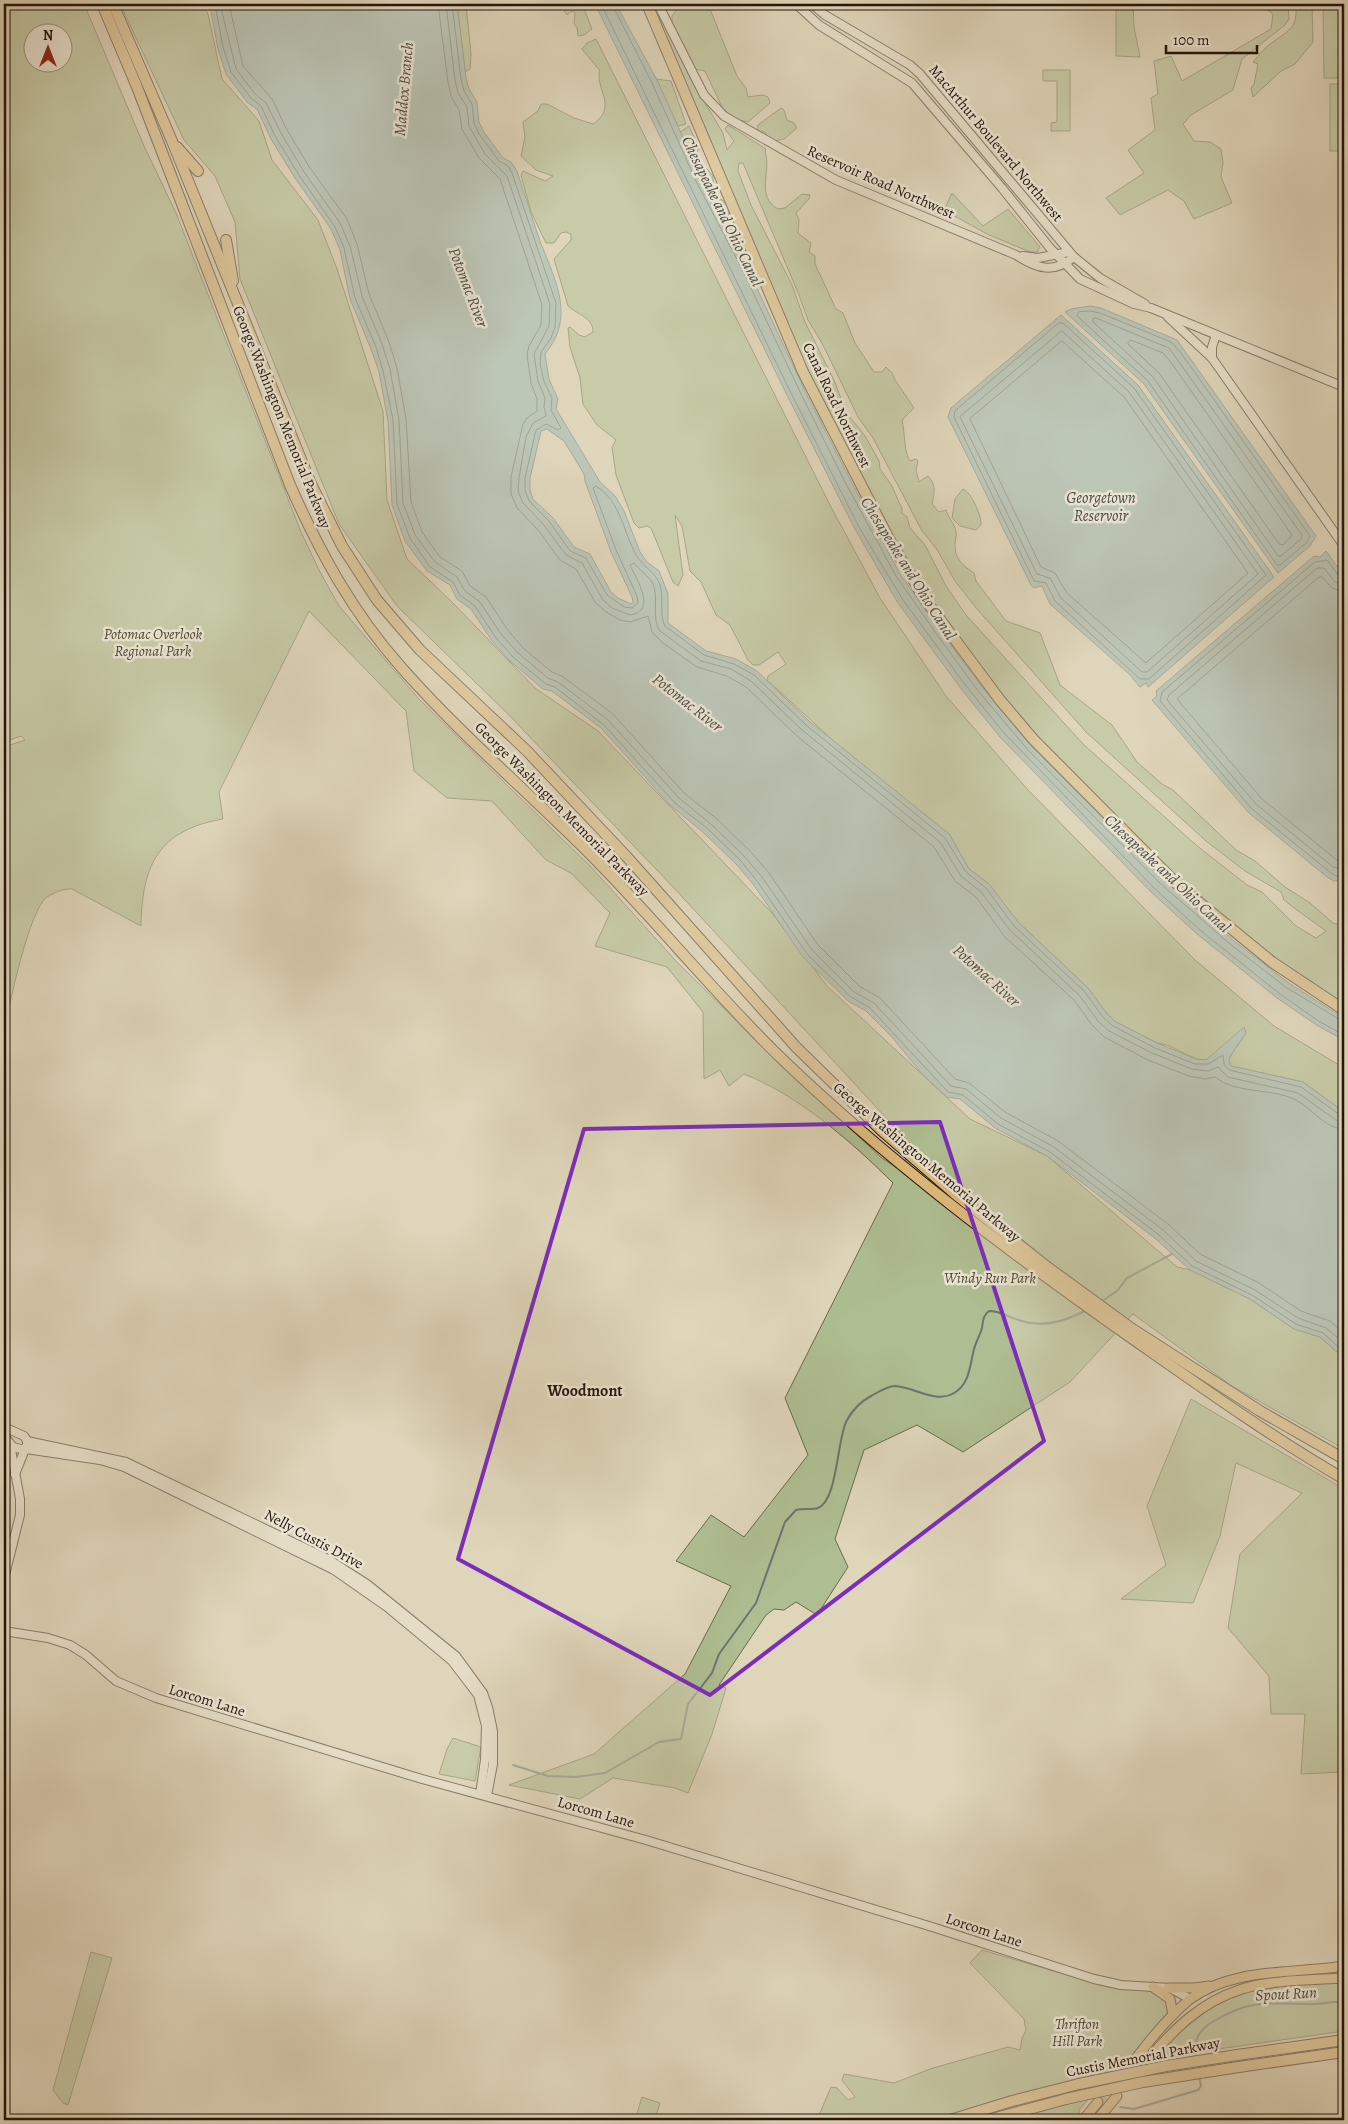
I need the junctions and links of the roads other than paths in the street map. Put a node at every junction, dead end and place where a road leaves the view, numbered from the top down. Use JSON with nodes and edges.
{"nodes":[{"id":1,"x":102,"y":4,"type":"edge"},
{"id":2,"x":113,"y":4,"type":"edge"},
{"id":3,"x":648,"y":4,"type":"edge"},
{"id":4,"x":658,"y":4,"type":"edge"},
{"id":5,"x":796,"y":4,"type":"edge"},
{"id":6,"x":812,"y":4,"type":"edge"},
{"id":7,"x":172,"y":141,"type":"junction"},
{"id":8,"x":198,"y":171,"type":"dead end"},
{"id":9,"x":226,"y":240,"type":"dead end"},
{"id":10,"x":1055,"y":254,"type":"junction"},
{"id":11,"x":1072,"y":254,"type":"junction"},
{"id":12,"x":1016,"y":255,"type":"junction"},
{"id":13,"x":1064,"y":265,"type":"junction"},
{"id":14,"x":234,"y":294,"type":"junction"},
{"id":15,"x":1151,"y":308,"type":"junction"},
{"id":16,"x":1165,"y":314,"type":"junction"},
{"id":17,"x":1216,"y":335,"type":"junction"},
{"id":18,"x":1212,"y":358,"type":"junction"},
{"id":19,"x":1344,"y":387,"type":"edge"},
{"id":20,"x":1344,"y":546,"type":"edge"},
{"id":21,"x":1344,"y":1010,"type":"edge"},
{"id":22,"x":1043,"y":1270,"type":"junction"},
{"id":23,"x":1129,"y":1331,"type":"junction"},
{"id":24,"x":4,"y":1427,"type":"edge"},
{"id":25,"x":17,"y":1434,"type":"junction"},
{"id":26,"x":4,"y":1436,"type":"edge"},
{"id":27,"x":27,"y":1441,"type":"junction"},
{"id":28,"x":10,"y":1443,"type":"junction"},
{"id":29,"x":25,"y":1450,"type":"junction"},
{"id":30,"x":1344,"y":1459,"type":"edge"},
{"id":31,"x":125,"y":1464,"type":"junction"},
{"id":32,"x":15,"y":1474,"type":"junction"},
{"id":33,"x":1344,"y":1479,"type":"edge"},
{"id":34,"x":4,"y":1578,"type":"edge"},
{"id":35,"x":4,"y":1631,"type":"edge"},
{"id":36,"x":483,"y":1795,"type":"junction"},
{"id":37,"x":1344,"y":1966,"type":"edge"},
{"id":38,"x":1344,"y":1978,"type":"edge"},
{"id":39,"x":1222,"y":1984,"type":"junction"},
{"id":40,"x":1153,"y":1987,"type":"junction"},
{"id":41,"x":1168,"y":1988,"type":"junction"},
{"id":42,"x":1242,"y":1988,"type":"junction"},
{"id":43,"x":1190,"y":1999,"type":"junction"},
{"id":44,"x":1172,"y":2015,"type":"junction"},
{"id":45,"x":1167,"y":2037,"type":"junction"},
{"id":46,"x":1344,"y":2040,"type":"edge"},
{"id":47,"x":1344,"y":2052,"type":"edge"},
{"id":48,"x":1146,"y":2062,"type":"dead end"},
{"id":49,"x":1131,"y":2065,"type":"tunnel mouth"},
{"id":50,"x":1117,"y":2096,"type":"dead end"},
{"id":51,"x":1098,"y":2102,"type":"tunnel mouth"},
{"id":52,"x":950,"y":2120,"type":"edge"},
{"id":53,"x":988,"y":2120,"type":"edge"},
{"id":54,"x":1083,"y":2120,"type":"edge"},
{"id":55,"x":1097,"y":2120,"type":"edge"}],
"edges":[{"from":1,"to":22,"type":"highway","name":"George Washington Memorial Parkway"},
{"from":2,"to":7,"type":"highway","name":"George Washington Memorial Parkway"},
{"from":3,"to":21,"type":"highway","name":"Canal Road Northwest"},
{"from":4,"to":12,"type":"main road","name":"Reservoir Road Northwest"},
{"from":5,"to":10,"type":"main road","name":"MacArthur Boulevard Northwest"},
{"from":6,"to":11,"type":"main road","name":"MacArthur Boulevard Northwest"},
{"from":7,"to":8,"type":"highway"},
{"from":7,"to":14,"type":"highway","name":"George Washington Memorial Parkway"},
{"from":9,"to":14,"type":"highway"},
{"from":10,"to":11,"type":"main road","name":"Reservoir Road Northwest"},
{"from":10,"to":12,"type":"main road","name":"Reservoir Road Northwest"},
{"from":10,"to":13,"type":"main road","name":"MacArthur Boulevard Northwest"},
{"from":11,"to":13,"type":"main road"},
{"from":11,"to":15,"type":"main road","name":"MacArthur Boulevard Northwest"},
{"from":12,"to":13,"type":"main road","name":"Reservoir Road Northwest"},
{"from":13,"to":15,"type":"main road","name":"MacArthur Boulevard Northwest"},
{"from":14,"to":22,"type":"highway","name":"George Washington Memorial Parkway"},
{"from":15,"to":16,"type":"main road"},
{"from":16,"to":17,"type":"main road"},
{"from":16,"to":18,"type":"main road"},
{"from":17,"to":18,"type":"main road"},
{"from":17,"to":19,"type":"main road"},
{"from":18,"to":20,"type":"main road"},
{"from":22,"to":23,"type":"highway","name":"George Washington Memorial Parkway"},
{"from":23,"to":30,"type":"highway","name":"George Washington Memorial Parkway"},
{"from":23,"to":33,"type":"highway","name":"George Washington Memorial Parkway"},
{"from":24,"to":25,"type":"main road"},
{"from":25,"to":27,"type":"main road"},
{"from":25,"to":28,"type":"main road"},
{"from":26,"to":28,"type":"main road"},
{"from":27,"to":29,"type":"main road"},
{"from":27,"to":31,"type":"main road","name":"Nelly Custis Drive"},
{"from":28,"to":29,"type":"main road"},
{"from":28,"to":32,"type":"main road"},
{"from":29,"to":31,"type":"main road","name":"Nelly Custis Drive"},
{"from":29,"to":32,"type":"main road"},
{"from":31,"to":36,"type":"main road","name":"Nelly Custis Drive"},
{"from":32,"to":34,"type":"main road"},
{"from":35,"to":36,"type":"main road","name":"Lorcom Lane"},
{"from":36,"to":40,"type":"main road","name":"Lorcom Lane"},
{"from":37,"to":39,"type":"main road"},
{"from":38,"to":42,"type":"main road"},
{"from":39,"to":41,"type":"main road"},
{"from":39,"to":43,"type":"main road"},
{"from":40,"to":41,"type":"main road","name":"Lorcom Lane"},
{"from":40,"to":44,"type":"main road"},
{"from":41,"to":43,"type":"main road","name":"Lorcom Lane"},
{"from":42,"to":43,"type":"main road"},
{"from":42,"to":45,"type":"main road"},
{"from":43,"to":44,"type":"main road"},
{"from":43,"to":45,"type":"main road"},
{"from":44,"to":49,"type":"main road"},
{"from":45,"to":48,"type":"main road"},
{"from":46,"to":52,"type":"highway","name":"Custis Memorial Parkway","bridge":true},
{"from":47,"to":53,"type":"highway","name":"Custis Memorial Parkway","bridge":true},
{"from":50,"to":55,"type":"main road"},
{"from":51,"to":54,"type":"main road"}]}
